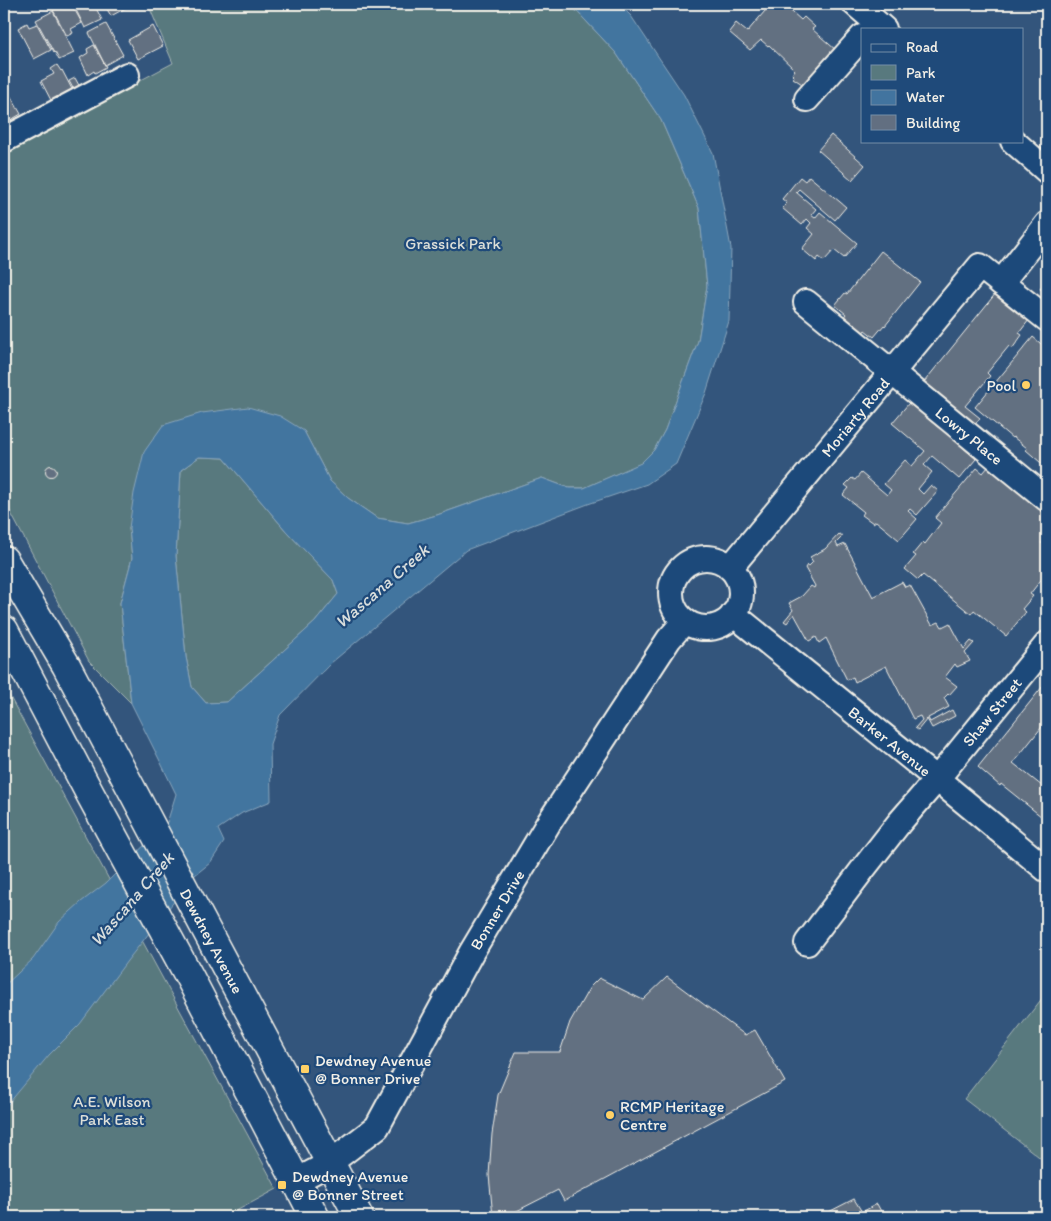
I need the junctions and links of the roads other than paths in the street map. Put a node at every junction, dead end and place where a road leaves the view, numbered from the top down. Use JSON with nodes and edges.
{"nodes":[{"id":1,"x":855,"y":4,"type":"edge"},
{"id":2,"x":872,"y":28,"type":"edge"},
{"id":3,"x":861,"y":42,"type":"edge"},
{"id":4,"x":126,"y":75,"type":"dead end"},
{"id":5,"x":807,"y":99,"type":"dead end"},
{"id":6,"x":4,"y":140,"type":"edge"},
{"id":7,"x":1014,"y":142,"type":"edge"},
{"id":8,"x":1047,"y":171,"type":"edge"},
{"id":9,"x":1047,"y":224,"type":"edge"},
{"id":10,"x":1001,"y":282,"type":"junction"},
{"id":11,"x":806,"y":302,"type":"dead end"},
{"id":12,"x":1047,"y":319,"type":"edge"},
{"id":13,"x":892,"y":372,"type":"junction"},
{"id":14,"x":1047,"y":499,"type":"edge"},
{"id":15,"x":4,"y":560,"type":"edge"},
{"id":16,"x":730,"y":568,"type":"junction"},
{"id":17,"x":733,"y":614,"type":"junction"},
{"id":18,"x":684,"y":620,"type":"junction"},
{"id":19,"x":4,"y":630,"type":"edge"},
{"id":20,"x":1047,"y":644,"type":"edge"},
{"id":21,"x":937,"y":779,"type":"junction"},
{"id":22,"x":1047,"y":870,"type":"edge"},
{"id":23,"x":808,"y":943,"type":"dead end"},
{"id":24,"x":330,"y":1163,"type":"junction"},
{"id":25,"x":296,"y":1181,"type":"junction"},
{"id":26,"x":315,"y":1217,"type":"edge"},
{"id":27,"x":359,"y":1217,"type":"edge"}],
"edges":[{"from":1,"to":2,"type":"street"},
{"from":3,"to":5,"type":"street"},
{"from":4,"to":6,"type":"street"},
{"from":7,"to":8,"type":"street"},
{"from":9,"to":10,"type":"street"},
{"from":10,"to":12,"type":"street"},
{"from":10,"to":13,"type":"street","name":"Moriarty Road"},
{"from":11,"to":13,"type":"street","name":"Lowry Place"},
{"from":13,"to":14,"type":"street","name":"Lowry Place"},
{"from":13,"to":16,"type":"street","name":"Moriarty Road"},
{"from":15,"to":24,"type":"main road","name":"Dewdney Avenue"},
{"from":16,"to":17,"type":"street"},
{"from":16,"to":18,"type":"street"},
{"from":17,"to":18,"type":"street"},
{"from":17,"to":21,"type":"street","name":"Barker Avenue"},
{"from":18,"to":24,"type":"street","name":"Bonner Drive"},
{"from":19,"to":25,"type":"main road"},
{"from":20,"to":21,"type":"street","name":"Shaw Street"},
{"from":21,"to":22,"type":"street","name":"Barker Avenue"},
{"from":21,"to":23,"type":"street","name":"Shaw Street"},
{"from":24,"to":25,"type":"street","name":"Bonner Drive"},
{"from":24,"to":27,"type":"main road","name":"Dewdney Avenue"},
{"from":25,"to":26,"type":"main road"}]}
